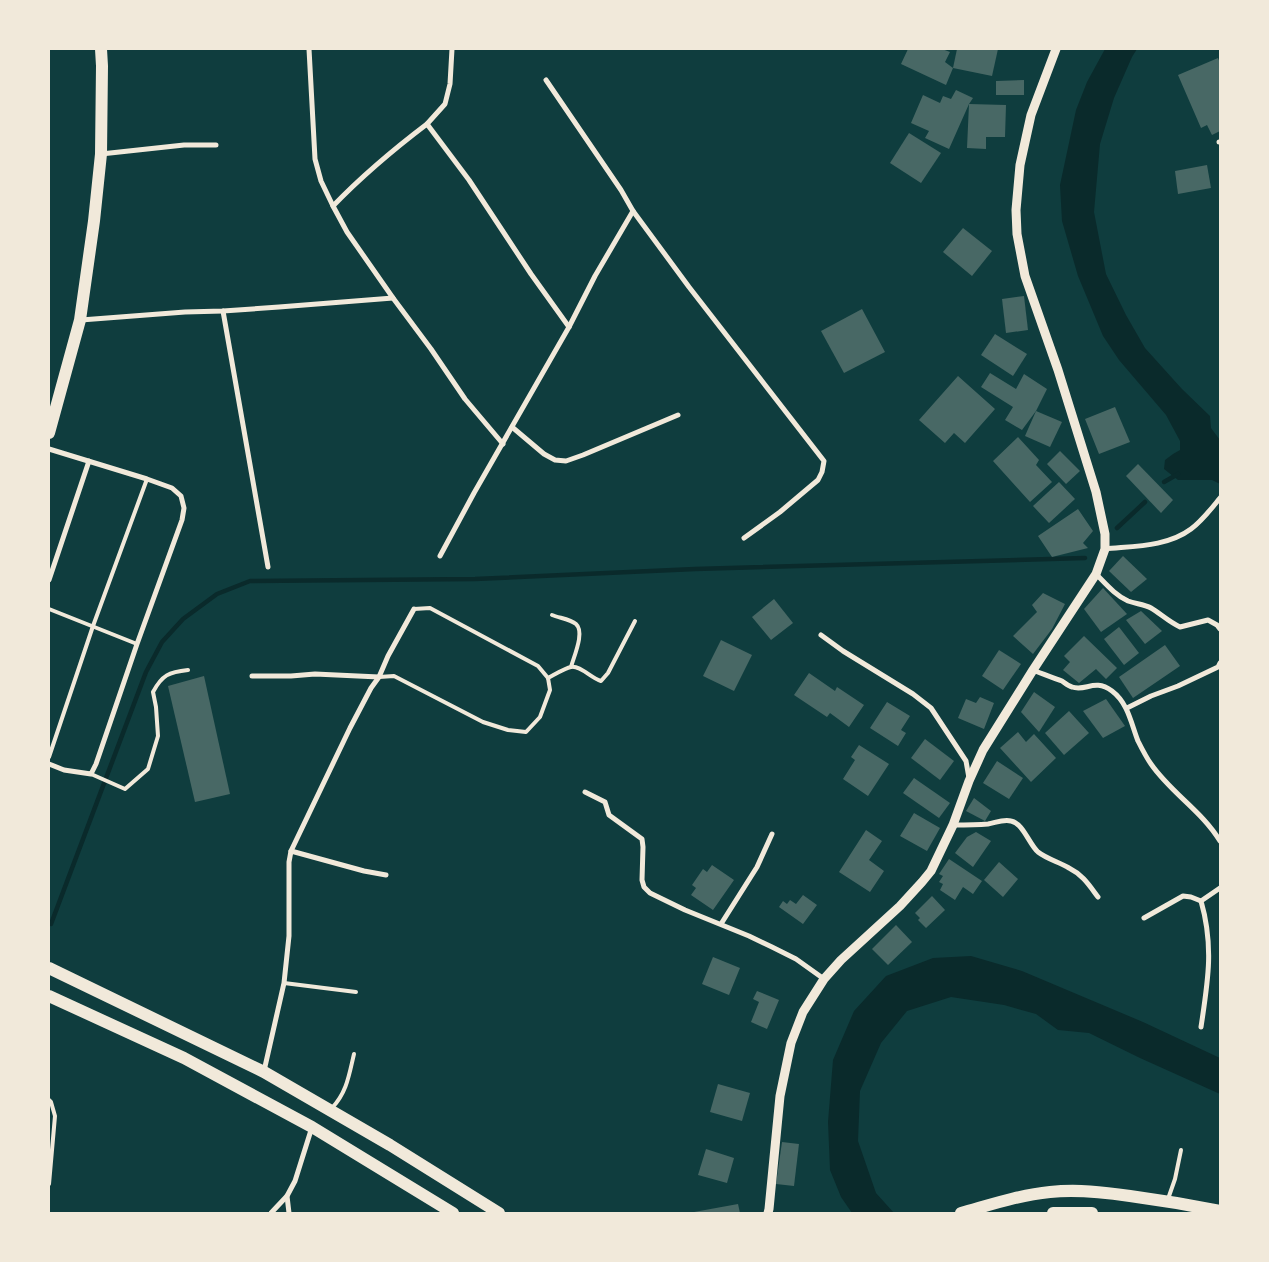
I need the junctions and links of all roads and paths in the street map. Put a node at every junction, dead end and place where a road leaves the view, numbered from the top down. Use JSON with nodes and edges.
{"nodes":[{"id":1,"x":101,"y":49,"type":"edge"},
{"id":2,"x":309,"y":49,"type":"edge"},
{"id":3,"x":452,"y":49,"type":"edge"},
{"id":4,"x":1056,"y":49,"type":"edge"},
{"id":5,"x":546,"y":80,"type":"dead end"},
{"id":6,"x":427,"y":124,"type":"junction"},
{"id":7,"x":216,"y":145,"type":"dead end"},
{"id":8,"x":101,"y":154,"type":"junction"},
{"id":9,"x":333,"y":206,"type":"junction"},
{"id":10,"x":633,"y":210,"type":"junction"},
{"id":11,"x":393,"y":298,"type":"junction"},
{"id":12,"x":223,"y":311,"type":"junction"},
{"id":13,"x":80,"y":320,"type":"junction"},
{"id":14,"x":569,"y":328,"type":"junction"},
{"id":15,"x":678,"y":415,"type":"dead end"},
{"id":16,"x":512,"y":427,"type":"junction"},
{"id":17,"x":49,"y":433,"type":"edge"},
{"id":18,"x":503,"y":444,"type":"junction"},
{"id":19,"x":49,"y":449,"type":"edge"},
{"id":20,"x":89,"y":461,"type":"junction"},
{"id":21,"x":147,"y":479,"type":"junction"},
{"id":22,"x":1220,"y":498,"type":"edge"},
{"id":23,"x":744,"y":538,"type":"dead end"},
{"id":24,"x":1105,"y":549,"type":"junction"},
{"id":25,"x":440,"y":556,"type":"dead end"},
{"id":26,"x":268,"y":567,"type":"dead end"},
{"id":27,"x":1096,"y":574,"type":"junction"},
{"id":28,"x":49,"y":580,"type":"edge"},
{"id":29,"x":414,"y":608,"type":"joint"},
{"id":30,"x":49,"y":609,"type":"edge"},
{"id":31,"x":552,"y":615,"type":"dead end"},
{"id":32,"x":635,"y":621,"type":"dead end"},
{"id":33,"x":93,"y":626,"type":"junction"},
{"id":34,"x":1220,"y":629,"type":"edge"},
{"id":35,"x":821,"y":635,"type":"dead end"},
{"id":36,"x":137,"y":644,"type":"junction"},
{"id":37,"x":571,"y":667,"type":"junction"},
{"id":38,"x":1220,"y":667,"type":"edge"},
{"id":39,"x":188,"y":670,"type":"dead end"},
{"id":40,"x":1033,"y":670,"type":"junction"},
{"id":41,"x":252,"y":676,"type":"dead end"},
{"id":42,"x":379,"y":676,"type":"junction"},
{"id":43,"x":548,"y":678,"type":"junction"},
{"id":44,"x":1127,"y":708,"type":"junction"},
{"id":45,"x":49,"y":756,"type":"edge"},
{"id":46,"x":49,"y":764,"type":"edge"},
{"id":47,"x":91,"y":774,"type":"junction"},
{"id":48,"x":969,"y":781,"type":"junction"},
{"id":49,"x":585,"y":792,"type":"dead end"},
{"id":50,"x":953,"y":825,"type":"junction"},
{"id":51,"x":772,"y":834,"type":"dead end"},
{"id":52,"x":1220,"y":841,"type":"edge"},
{"id":53,"x":291,"y":851,"type":"junction"},
{"id":54,"x":386,"y":875,"type":"dead end"},
{"id":55,"x":1220,"y":888,"type":"edge"},
{"id":56,"x":1098,"y":897,"type":"dead end"},
{"id":57,"x":1201,"y":901,"type":"junction"},
{"id":58,"x":1144,"y":918,"type":"dead end"},
{"id":59,"x":721,"y":924,"type":"junction"},
{"id":60,"x":49,"y":968,"type":"edge"},
{"id":61,"x":824,"y":979,"type":"junction"},
{"id":62,"x":284,"y":984,"type":"junction"},
{"id":63,"x":356,"y":992,"type":"dead end"},
{"id":64,"x":49,"y":996,"type":"edge"},
{"id":65,"x":1201,"y":1027,"type":"dead end"},
{"id":66,"x":354,"y":1054,"type":"dead end"},
{"id":67,"x":264,"y":1072,"type":"junction"},
{"id":68,"x":49,"y":1100,"type":"edge"},
{"id":69,"x":331,"y":1110,"type":"junction"},
{"id":70,"x":312,"y":1127,"type":"junction"},
{"id":71,"x":1181,"y":1150,"type":"dead end"},
{"id":72,"x":49,"y":1184,"type":"edge"},
{"id":73,"x":286,"y":1196,"type":"junction"},
{"id":74,"x":1167,"y":1201,"type":"junction"},
{"id":75,"x":1220,"y":1211,"type":"edge"},
{"id":76,"x":769,"y":1212,"type":"edge"},
{"id":77,"x":271,"y":1213,"type":"edge"},
{"id":78,"x":289,"y":1213,"type":"edge"},
{"id":79,"x":453,"y":1213,"type":"edge"},
{"id":80,"x":499,"y":1213,"type":"edge"},
{"id":81,"x":960,"y":1213,"type":"edge"},
{"id":82,"x":1052,"y":1213,"type":"edge"},
{"id":83,"x":1092,"y":1213,"type":"edge"}],
"edges":[{"from":1,"to":8,"type":"main road"},
{"from":2,"to":9,"type":"street"},
{"from":3,"to":6,"type":"street"},
{"from":4,"to":24,"type":"street"},
{"from":5,"to":10,"type":"street"},
{"from":6,"to":9,"type":"street"},
{"from":6,"to":14,"type":"street"},
{"from":7,"to":8,"type":"street"},
{"from":8,"to":13,"type":"main road"},
{"from":9,"to":11,"type":"street"},
{"from":10,"to":14,"type":"street"},
{"from":10,"to":23,"type":"street"},
{"from":11,"to":12,"type":"street"},
{"from":11,"to":18,"type":"street"},
{"from":12,"to":13,"type":"street"},
{"from":12,"to":26,"type":"street"},
{"from":13,"to":17,"type":"main road"},
{"from":14,"to":16,"type":"street"},
{"from":15,"to":16,"type":"street"},
{"from":16,"to":18,"type":"street"},
{"from":18,"to":25,"type":"street"},
{"from":19,"to":20,"type":"street"},
{"from":20,"to":21,"type":"street"},
{"from":20,"to":28,"type":"street"},
{"from":21,"to":33,"type":"lane"},
{"from":21,"to":36,"type":"street"},
{"from":22,"to":24,"type":"street"},
{"from":24,"to":27,"type":"street"},
{"from":27,"to":34,"type":"street"},
{"from":27,"to":40,"type":"street"},
{"from":29,"to":42,"type":"street"},
{"from":29,"to":43,"type":"lane"},
{"from":30,"to":33,"type":"lane"},
{"from":31,"to":37,"type":"lane"},
{"from":32,"to":37,"type":"lane"},
{"from":33,"to":36,"type":"lane"},
{"from":33,"to":45,"type":"lane"},
{"from":35,"to":48,"type":"street"},
{"from":36,"to":47,"type":"street"},
{"from":37,"to":43,"type":"lane"},
{"from":38,"to":44,"type":"street"},
{"from":39,"to":47,"type":"lane"},
{"from":40,"to":44,"type":"street"},
{"from":40,"to":48,"type":"street"},
{"from":41,"to":42,"type":"street"},
{"from":42,"to":43,"type":"lane"},
{"from":42,"to":53,"type":"street"},
{"from":44,"to":52,"type":"street"},
{"from":46,"to":47,"type":"street"},
{"from":48,"to":50,"type":"street"},
{"from":49,"to":59,"type":"street"},
{"from":50,"to":56,"type":"street"},
{"from":50,"to":61,"type":"street"},
{"from":51,"to":59,"type":"street"},
{"from":53,"to":54,"type":"street"},
{"from":53,"to":62,"type":"street"},
{"from":55,"to":57,"type":"street"},
{"from":57,"to":58,"type":"street"},
{"from":57,"to":65,"type":"street"},
{"from":59,"to":61,"type":"street"},
{"from":60,"to":67,"type":"main road"},
{"from":61,"to":76,"type":"street"},
{"from":62,"to":63,"type":"lane"},
{"from":62,"to":67,"type":"street"},
{"from":64,"to":70,"type":"main road"},
{"from":66,"to":69,"type":"lane"},
{"from":67,"to":69,"type":"main road"},
{"from":68,"to":72,"type":"lane"},
{"from":69,"to":80,"type":"main road"},
{"from":70,"to":73,"type":"street"},
{"from":70,"to":79,"type":"main road"},
{"from":71,"to":74,"type":"lane"},
{"from":73,"to":77,"type":"street"},
{"from":73,"to":78,"type":"street"},
{"from":74,"to":75,"type":"main road"},
{"from":74,"to":81,"type":"main road"},
{"from":82,"to":83,"type":"main road"}]}
